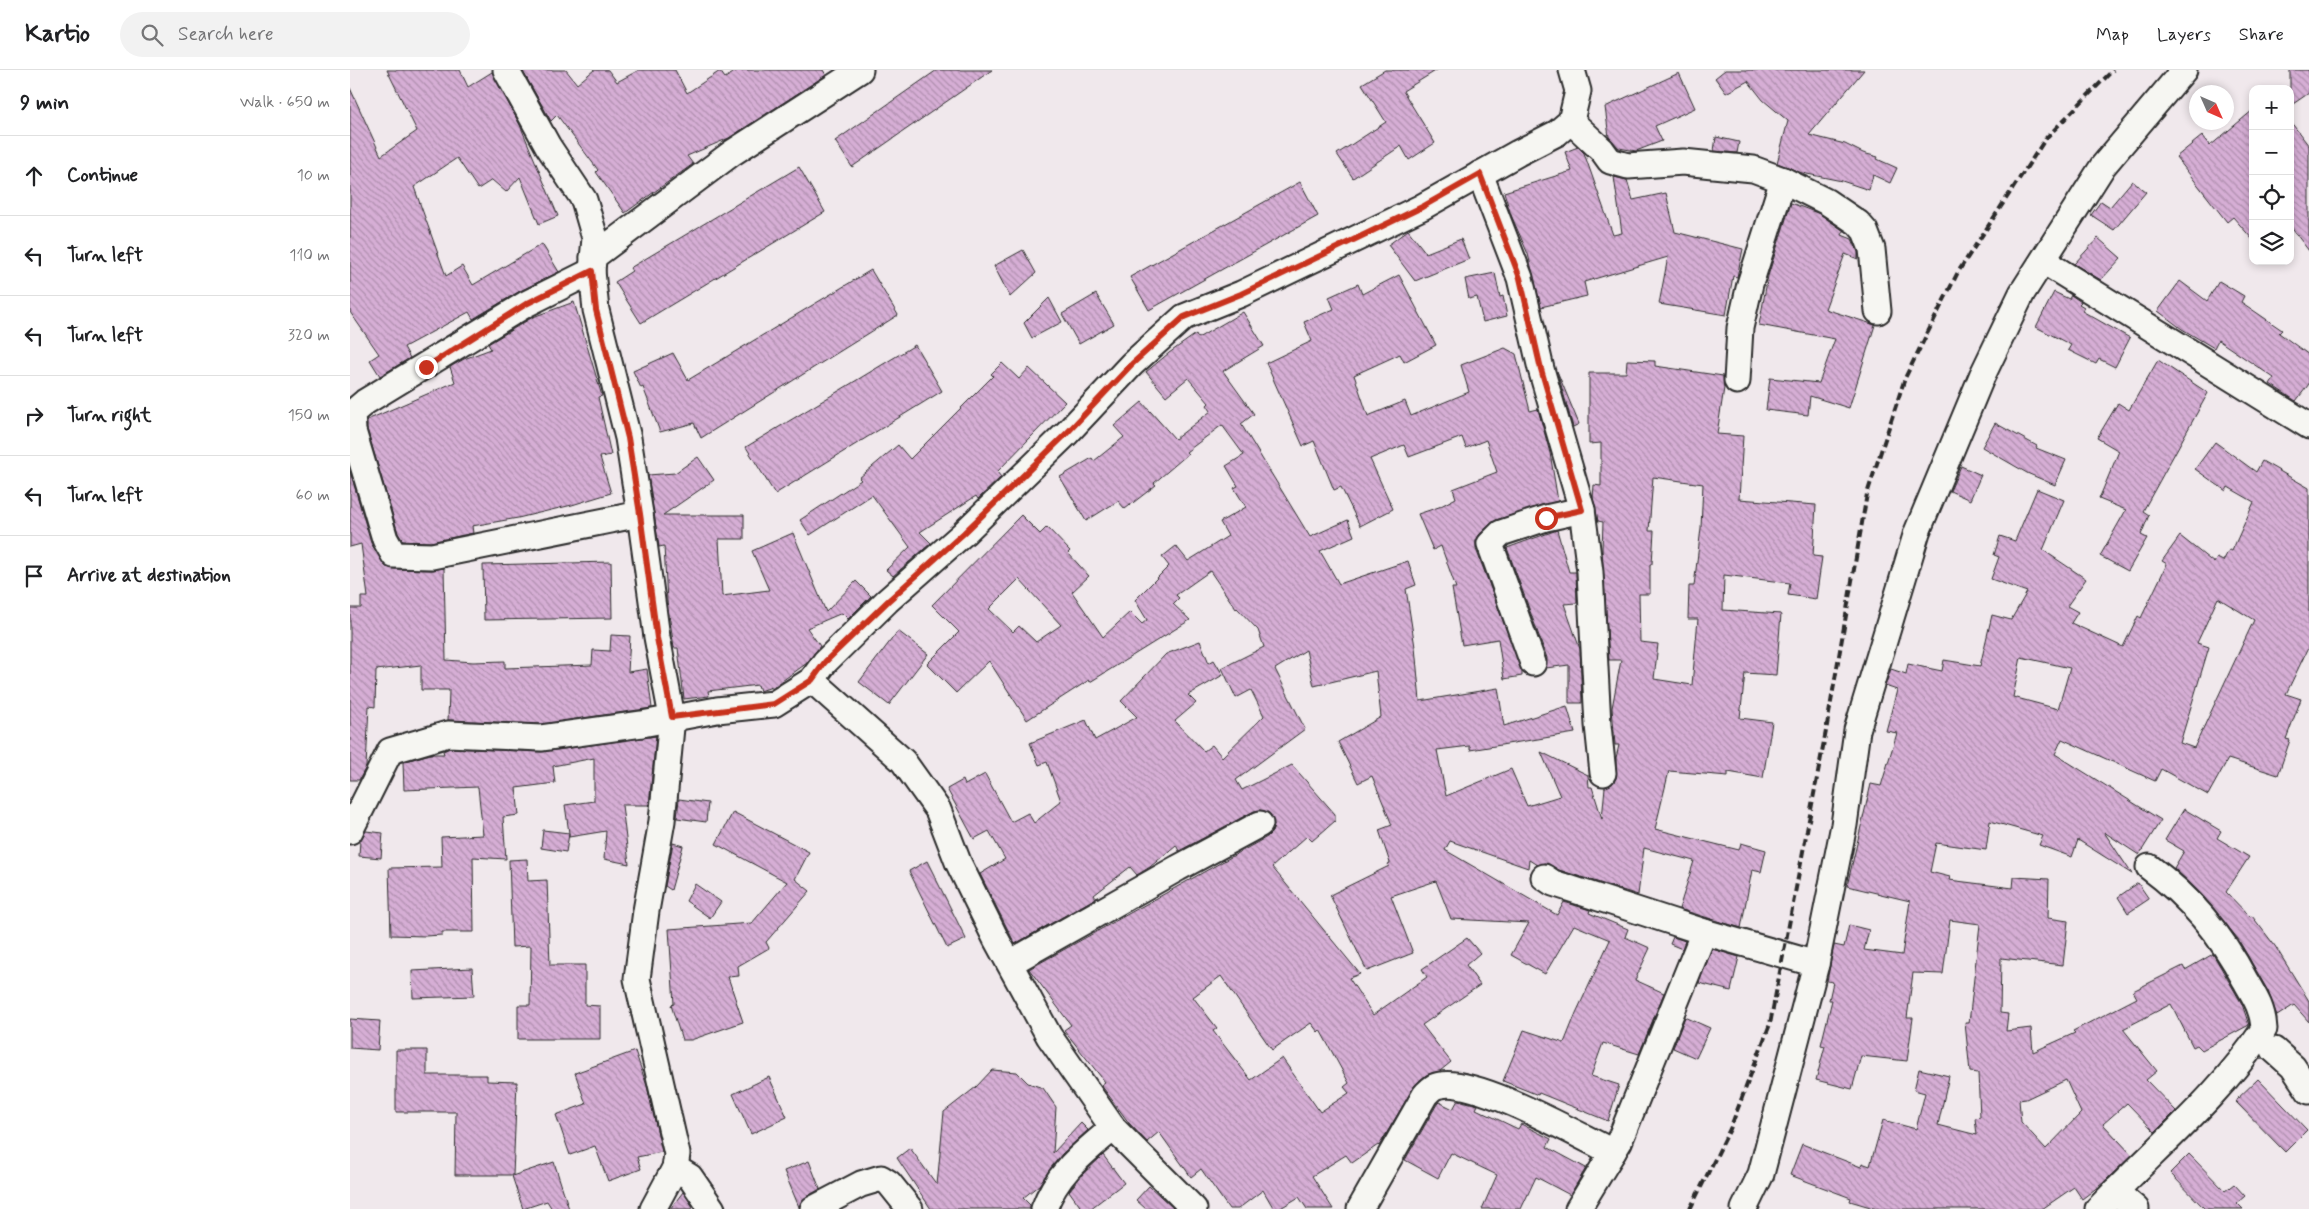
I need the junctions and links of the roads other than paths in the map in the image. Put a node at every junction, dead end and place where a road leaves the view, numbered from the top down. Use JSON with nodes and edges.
{"nodes":[{"id":1,"x":506,"y":70,"type":"edge"},
{"id":2,"x":860,"y":70,"type":"edge"},
{"id":3,"x":1572,"y":70,"type":"edge"},
{"id":4,"x":2184,"y":70,"type":"edge"},
{"id":5,"x":1571,"y":121,"type":"junction"},
{"id":6,"x":1480,"y":174,"type":"junction"},
{"id":7,"x":1783,"y":180,"type":"junction"},
{"id":8,"x":2044,"y":261,"type":"junction"},
{"id":9,"x":593,"y":264,"type":"junction"},
{"id":10,"x":1878,"y":311,"type":"dead end"},
{"id":11,"x":1737,"y":381,"type":"dead end"},
{"id":12,"x":2309,"y":426,"type":"edge"},
{"id":13,"x":1582,"y":510,"type":"junction"},
{"id":14,"x":640,"y":514,"type":"junction"},
{"id":15,"x":1533,"y":663,"type":"dead end"},
{"id":16,"x":812,"y":680,"type":"junction"},
{"id":17,"x":672,"y":717,"type":"junction"},
{"id":18,"x":1603,"y":773,"type":"dead end"},
{"id":19,"x":1260,"y":824,"type":"dead end"},
{"id":20,"x":350,"y":831,"type":"edge"},
{"id":21,"x":2149,"y":868,"type":"dead end"},
{"id":22,"x":1544,"y":877,"type":"dead end"},
{"id":23,"x":1704,"y":932,"type":"junction"},
{"id":24,"x":1010,"y":963,"type":"junction"},
{"id":25,"x":1816,"y":964,"type":"junction"},
{"id":26,"x":2274,"y":1050,"type":"dead end"},
{"id":27,"x":2309,"y":1090,"type":"edge"},
{"id":28,"x":1113,"y":1128,"type":"junction"},
{"id":29,"x":1613,"y":1152,"type":"junction"},
{"id":30,"x":675,"y":1168,"type":"junction"},
{"id":31,"x":2115,"y":1191,"type":"junction"},
{"id":32,"x":653,"y":1209,"type":"edge"},
{"id":33,"x":712,"y":1209,"type":"edge"},
{"id":34,"x":813,"y":1209,"type":"edge"},
{"id":35,"x":910,"y":1209,"type":"edge"},
{"id":36,"x":1044,"y":1209,"type":"edge"},
{"id":37,"x":1194,"y":1209,"type":"edge"},
{"id":38,"x":1360,"y":1209,"type":"edge"},
{"id":39,"x":1578,"y":1209,"type":"edge"},
{"id":40,"x":1744,"y":1209,"type":"edge"},
{"id":41,"x":2098,"y":1209,"type":"edge"},
{"id":42,"x":2136,"y":1209,"type":"edge"}],
"edges":[{"from":1,"to":9,"type":"street"},
{"from":2,"to":9,"type":"street"},
{"from":3,"to":5,"type":"street"},
{"from":4,"to":8,"type":"street"},
{"from":5,"to":6,"type":"street"},
{"from":5,"to":7,"type":"street"},
{"from":6,"to":13,"type":"street"},
{"from":6,"to":16,"type":"street"},
{"from":7,"to":10,"type":"street"},
{"from":7,"to":11,"type":"street"},
{"from":8,"to":12,"type":"street"},
{"from":8,"to":25,"type":"street"},
{"from":9,"to":14,"type":"street"},
{"from":9,"to":14,"type":"street"},
{"from":13,"to":15,"type":"street"},
{"from":13,"to":18,"type":"street"},
{"from":14,"to":17,"type":"street"},
{"from":16,"to":17,"type":"street"},
{"from":16,"to":24,"type":"street"},
{"from":17,"to":20,"type":"street"},
{"from":17,"to":30,"type":"street"},
{"from":19,"to":24,"type":"street"},
{"from":21,"to":31,"type":"street"},
{"from":22,"to":23,"type":"street"},
{"from":23,"to":25,"type":"street"},
{"from":23,"to":29,"type":"street"},
{"from":24,"to":28,"type":"street"},
{"from":25,"to":40,"type":"street"},
{"from":26,"to":27,"type":"street"},
{"from":28,"to":36,"type":"street"},
{"from":28,"to":37,"type":"street"},
{"from":29,"to":38,"type":"street"},
{"from":29,"to":39,"type":"street"},
{"from":30,"to":32,"type":"street"},
{"from":30,"to":33,"type":"street"},
{"from":31,"to":41,"type":"street"},
{"from":31,"to":42,"type":"street"},
{"from":34,"to":35,"type":"street"}]}
